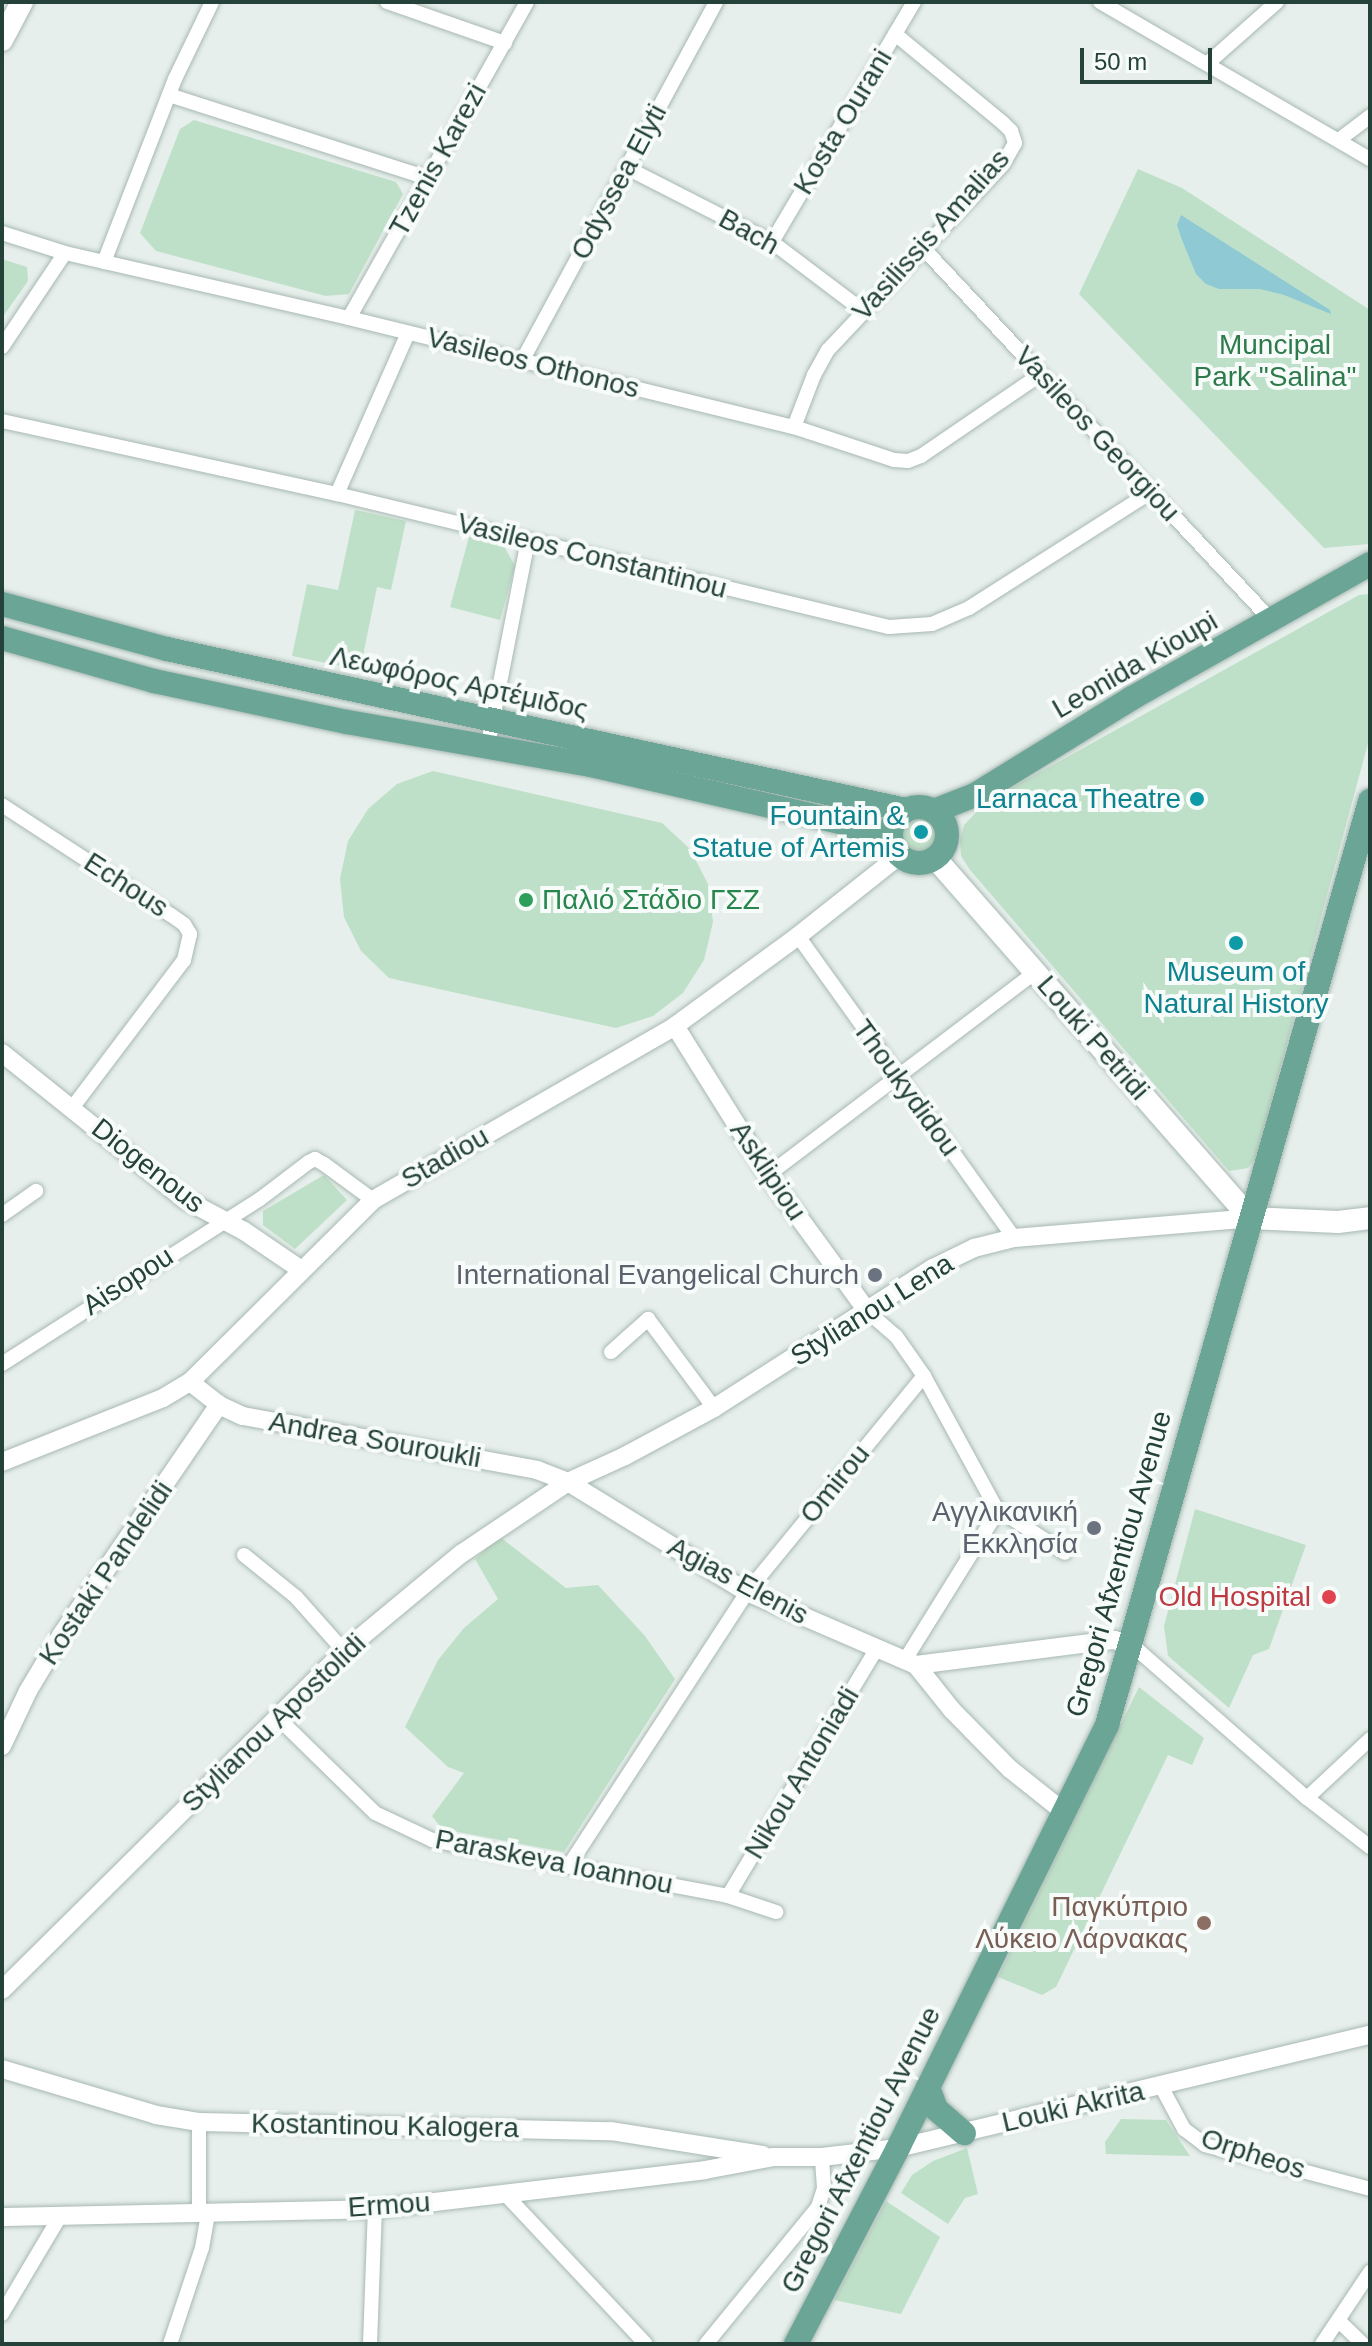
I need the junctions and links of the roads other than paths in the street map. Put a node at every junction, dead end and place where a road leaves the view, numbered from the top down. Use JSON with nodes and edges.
{"nodes":[{"id":1,"x":22,"y":2,"type":"edge"},
{"id":2,"x":212,"y":2,"type":"edge"},
{"id":3,"x":527,"y":2,"type":"edge"},
{"id":4,"x":716,"y":2,"type":"edge"},
{"id":5,"x":914,"y":2,"type":"edge"},
{"id":6,"x":1100,"y":2,"type":"edge"},
{"id":7,"x":1277,"y":2,"type":"edge"},
{"id":8,"x":393,"y":3,"type":"edge"},
{"id":9,"x":895,"y":34,"type":"junction"},
{"id":10,"x":2,"y":40,"type":"edge"},
{"id":11,"x":505,"y":43,"type":"junction"},
{"id":12,"x":1208,"y":63,"type":"junction"},
{"id":13,"x":169,"y":95,"type":"junction"},
{"id":14,"x":1370,"y":116,"type":"edge"},
{"id":15,"x":1340,"y":139,"type":"junction"},
{"id":16,"x":1370,"y":159,"type":"edge"},
{"id":17,"x":627,"y":168,"type":"junction"},
{"id":18,"x":428,"y":178,"type":"junction"},
{"id":19,"x":2,"y":233,"type":"edge"},
{"id":20,"x":772,"y":242,"type":"junction"},
{"id":21,"x":923,"y":248,"type":"junction"},
{"id":22,"x":65,"y":253,"type":"junction"},
{"id":23,"x":104,"y":262,"type":"junction"},
{"id":24,"x":862,"y":310,"type":"junction"},
{"id":25,"x":349,"y":318,"type":"junction"},
{"id":26,"x":408,"y":333,"type":"junction"},
{"id":27,"x":2,"y":347,"type":"edge"},
{"id":28,"x":522,"y":361,"type":"junction"},
{"id":29,"x":1041,"y":374,"type":"junction"},
{"id":30,"x":2,"y":421,"type":"edge"},
{"id":31,"x":794,"y":427,"type":"junction"},
{"id":32,"x":1151,"y":492,"type":"junction"},
{"id":33,"x":337,"y":494,"type":"junction"},
{"id":34,"x":528,"y":541,"type":"junction"},
{"id":35,"x":1370,"y":564,"type":"edge"},
{"id":36,"x":1370,"y":578,"type":"edge"},
{"id":37,"x":1326,"y":588,"type":"junction"},
{"id":38,"x":2,"y":604,"type":"edge"},
{"id":39,"x":1271,"y":620,"type":"junction"},
{"id":40,"x":2,"y":638,"type":"edge"},
{"id":41,"x":490,"y":732,"type":"junction"},
{"id":42,"x":1370,"y":801,"type":"edge"},
{"id":43,"x":2,"y":805,"type":"edge"},
{"id":44,"x":906,"y":810,"type":"junction"},
{"id":45,"x":940,"y":818,"type":"junction"},
{"id":46,"x":1365,"y":840,"type":"edge"},
{"id":47,"x":895,"y":850,"type":"junction"},
{"id":48,"x":936,"y":859,"type":"junction"},
{"id":49,"x":798,"y":936,"type":"junction"},
{"id":50,"x":1035,"y":972,"type":"junction"},
{"id":51,"x":675,"y":1026,"type":"junction"},
{"id":52,"x":2,"y":1053,"type":"edge"},
{"id":53,"x":896,"y":1075,"type":"junction"},
{"id":54,"x":73,"y":1107,"type":"junction"},
{"id":55,"x":768,"y":1175,"type":"junction"},
{"id":56,"x":36,"y":1191,"type":"dead end"},
{"id":57,"x":373,"y":1200,"type":"junction"},
{"id":58,"x":2,"y":1215,"type":"edge"},
{"id":59,"x":1250,"y":1218,"type":"junction"},
{"id":60,"x":1370,"y":1218,"type":"edge"},
{"id":61,"x":222,"y":1220,"type":"junction"},
{"id":62,"x":1014,"y":1238,"type":"junction"},
{"id":63,"x":300,"y":1269,"type":"junction"},
{"id":64,"x":868,"y":1312,"type":"junction"},
{"id":65,"x":611,"y":1352,"type":"dead end"},
{"id":66,"x":2,"y":1364,"type":"edge"},
{"id":67,"x":924,"y":1376,"type":"junction"},
{"id":68,"x":190,"y":1382,"type":"junction"},
{"id":69,"x":219,"y":1405,"type":"junction"},
{"id":70,"x":714,"y":1408,"type":"junction"},
{"id":71,"x":2,"y":1462,"type":"edge"},
{"id":72,"x":568,"y":1482,"type":"junction"},
{"id":73,"x":996,"y":1508,"type":"junction"},
{"id":74,"x":1065,"y":1553,"type":"dead end"},
{"id":75,"x":244,"y":1555,"type":"dead end"},
{"id":76,"x":747,"y":1592,"type":"junction"},
{"id":77,"x":1132,"y":1645,"type":"junction"},
{"id":78,"x":876,"y":1650,"type":"junction"},
{"id":79,"x":344,"y":1651,"type":"junction"},
{"id":80,"x":911,"y":1662,"type":"junction"},
{"id":81,"x":277,"y":1717,"type":"junction"},
{"id":82,"x":1370,"y":1739,"type":"edge"},
{"id":83,"x":2,"y":1746,"type":"edge"},
{"id":84,"x":1307,"y":1798,"type":"junction"},
{"id":85,"x":1064,"y":1812,"type":"junction"},
{"id":86,"x":1370,"y":1847,"type":"edge"},
{"id":87,"x":568,"y":1867,"type":"junction"},
{"id":88,"x":728,"y":1896,"type":"junction"},
{"id":89,"x":776,"y":1912,"type":"dead end"},
{"id":90,"x":2,"y":1990,"type":"edge"},
{"id":91,"x":1370,"y":2035,"type":"edge"},
{"id":92,"x":2,"y":2069,"type":"edge"},
{"id":93,"x":1161,"y":2086,"type":"junction"},
{"id":94,"x":928,"y":2087,"type":"junction"},
{"id":95,"x":199,"y":2122,"type":"junction"},
{"id":96,"x":964,"y":2133,"type":"junction"},
{"id":97,"x":703,"y":2143,"type":"junction"},
{"id":98,"x":898,"y":2148,"type":"junction"},
{"id":99,"x":773,"y":2157,"type":"junction"},
{"id":100,"x":822,"y":2157,"type":"junction"},
{"id":101,"x":705,"y":2170,"type":"junction"},
{"id":102,"x":1370,"y":2189,"type":"edge"},
{"id":103,"x":506,"y":2195,"type":"junction"},
{"id":104,"x":375,"y":2209,"type":"junction"},
{"id":105,"x":204,"y":2213,"type":"junction"},
{"id":106,"x":2,"y":2217,"type":"edge"},
{"id":107,"x":59,"y":2218,"type":"junction"},
{"id":108,"x":1370,"y":2272,"type":"edge"},
{"id":109,"x":2,"y":2314,"type":"edge"},
{"id":110,"x":1339,"y":2321,"type":"junction"},
{"id":111,"x":170,"y":2344,"type":"edge"},
{"id":112,"x":370,"y":2344,"type":"edge"},
{"id":113,"x":646,"y":2344,"type":"edge"},
{"id":114,"x":706,"y":2344,"type":"edge"},
{"id":115,"x":796,"y":2344,"type":"edge"},
{"id":116,"x":1322,"y":2344,"type":"edge"},
{"id":117,"x":1363,"y":2344,"type":"edge"}],
"edges":[{"from":1,"to":10,"type":"main road"},
{"from":2,"to":13,"type":"street"},
{"from":3,"to":11,"type":"street","name":"Tzenis Karezi"},
{"from":4,"to":17,"type":"street","name":"Odyssea Elyti"},
{"from":5,"to":9,"type":"street","name":"Kosta Ourani"},
{"from":6,"to":12,"type":"street"},
{"from":7,"to":12,"type":"street"},
{"from":8,"to":11,"type":"street"},
{"from":9,"to":20,"type":"street","name":"Kosta Ourani"},
{"from":9,"to":21,"type":"street","name":"Vasilissis Amalias"},
{"from":11,"to":18,"type":"street","name":"Tzenis Karezi"},
{"from":12,"to":15,"type":"street"},
{"from":13,"to":18,"type":"street"},
{"from":13,"to":23,"type":"street"},
{"from":14,"to":15,"type":"street"},
{"from":15,"to":16,"type":"street"},
{"from":17,"to":20,"type":"street","name":"Bach"},
{"from":17,"to":28,"type":"street","name":"Odyssea Elyti"},
{"from":18,"to":25,"type":"street","name":"Tzenis Karezi"},
{"from":19,"to":22,"type":"street","name":"Vasileos Othonos"},
{"from":20,"to":24,"type":"street","name":"Bach"},
{"from":21,"to":24,"type":"street","name":"Vasilissis Amalias"},
{"from":21,"to":29,"type":"street","name":"Vasileos Georgiou"},
{"from":22,"to":23,"type":"street","name":"Vasileos Othonos"},
{"from":22,"to":27,"type":"street"},
{"from":23,"to":25,"type":"street","name":"Vasileos Othonos"},
{"from":24,"to":31,"type":"street","name":"Vasilissis Amalias"},
{"from":25,"to":26,"type":"street","name":"Vasileos Othonos"},
{"from":26,"to":28,"type":"street","name":"Vasileos Othonos"},
{"from":26,"to":33,"type":"street"},
{"from":28,"to":31,"type":"street","name":"Vasileos Othonos"},
{"from":29,"to":31,"type":"street","name":"Vasileos Othonos"},
{"from":29,"to":32,"type":"street","name":"Vasileos Georgiou"},
{"from":30,"to":33,"type":"street","name":"Vasileos Constantinou"},
{"from":32,"to":34,"type":"street","name":"Vasileos Constantinou"},
{"from":32,"to":39,"type":"street","name":"Vasileos Georgiou"},
{"from":33,"to":34,"type":"street","name":"Vasileos Constantinou"},
{"from":34,"to":41,"type":"street"},
{"from":35,"to":37,"type":"main road","name":"Leonida Kioupi"},
{"from":36,"to":37,"type":"main road","name":"Leonida Kioupi"},
{"from":37,"to":39,"type":"main road","name":"Leonida Kioupi"},
{"from":38,"to":41,"type":"main road","name":"Λεωφόρος Αρτέμιδος"},
{"from":39,"to":45,"type":"main road","name":"Leonida Kioupi"},
{"from":40,"to":41,"type":"main road","name":"Λεωφόρος Αρτέμιδος"},
{"from":41,"to":44,"type":"main road","name":"Λεωφόρος Αρτέμιδος"},
{"from":41,"to":47,"type":"main road","name":"Λεωφόρος Αρτέμιδος"},
{"from":42,"to":46,"type":"main road","name":"Gregori Afxentiou Avenue"},
{"from":43,"to":54,"type":"street","name":"Echous"},
{"from":44,"to":45,"type":"main road"},
{"from":44,"to":47,"type":"main road"},
{"from":45,"to":48,"type":"main road"},
{"from":46,"to":59,"type":"main road","name":"Gregori Afxentiou Avenue"},
{"from":47,"to":48,"type":"main road"},
{"from":47,"to":49,"type":"street","name":"Stadiou"},
{"from":48,"to":50,"type":"main road","name":"Louki Petridi"},
{"from":49,"to":51,"type":"street","name":"Stadiou"},
{"from":49,"to":53,"type":"street","name":"Thoukydidou"},
{"from":50,"to":53,"type":"street"},
{"from":50,"to":59,"type":"main road","name":"Louki Petridi"},
{"from":51,"to":55,"type":"street","name":"Asklipiou"},
{"from":51,"to":57,"type":"street","name":"Stadiou"},
{"from":52,"to":54,"type":"street","name":"Diogenous"},
{"from":53,"to":55,"type":"street"},
{"from":53,"to":62,"type":"street","name":"Thoukydidou"},
{"from":54,"to":61,"type":"street","name":"Diogenous"},
{"from":55,"to":64,"type":"street","name":"Asklipiou"},
{"from":56,"to":58,"type":"street"},
{"from":57,"to":61,"type":"street","name":"Aisopou"},
{"from":57,"to":63,"type":"street","name":"Stadiou"},
{"from":59,"to":60,"type":"main road"},
{"from":59,"to":62,"type":"street","name":"Stylianou Lena"},
{"from":59,"to":77,"type":"main road","name":"Gregori Afxentiou Avenue"},
{"from":61,"to":63,"type":"street","name":"Diogenous"},
{"from":61,"to":66,"type":"street","name":"Aisopou"},
{"from":62,"to":64,"type":"street","name":"Stylianou Lena"},
{"from":63,"to":68,"type":"street","name":"Stadiou"},
{"from":64,"to":67,"type":"street"},
{"from":64,"to":70,"type":"street","name":"Stylianou Lena"},
{"from":65,"to":70,"type":"street"},
{"from":67,"to":73,"type":"street"},
{"from":67,"to":76,"type":"street","name":"Omirou"},
{"from":68,"to":69,"type":"street","name":"Andrea Souroukli"},
{"from":68,"to":71,"type":"street","name":"Stadiou"},
{"from":69,"to":72,"type":"street","name":"Andrea Souroukli"},
{"from":69,"to":83,"type":"street","name":"Kostaki Pandelidi"},
{"from":70,"to":72,"type":"street","name":"Stylianou Lena"},
{"from":72,"to":76,"type":"street","name":"Agias Elenis"},
{"from":72,"to":79,"type":"street","name":"Stylianou Apostolidi"},
{"from":73,"to":74,"type":"street"},
{"from":73,"to":80,"type":"street"},
{"from":75,"to":79,"type":"street"},
{"from":76,"to":78,"type":"street","name":"Agias Elenis"},
{"from":76,"to":87,"type":"street","name":"Omirou"},
{"from":77,"to":80,"type":"street","name":"Agias Elenis"},
{"from":77,"to":84,"type":"street"},
{"from":77,"to":85,"type":"main road","name":"Gregori Afxentiou Avenue"},
{"from":78,"to":80,"type":"street","name":"Agias Elenis"},
{"from":78,"to":88,"type":"street","name":"Nikou Antoniadi"},
{"from":79,"to":81,"type":"street","name":"Stylianou Apostolidi"},
{"from":80,"to":85,"type":"street"},
{"from":81,"to":87,"type":"street","name":"Paraskeva Ioannou"},
{"from":81,"to":90,"type":"street","name":"Stylianou Apostolidi"},
{"from":82,"to":84,"type":"street"},
{"from":84,"to":86,"type":"street"},
{"from":85,"to":94,"type":"main road","name":"Gregori Afxentiou Avenue"},
{"from":87,"to":88,"type":"street","name":"Paraskeva Ioannou"},
{"from":88,"to":89,"type":"street","name":"Paraskeva Ioannou"},
{"from":91,"to":93,"type":"street","name":"Louki Akrita"},
{"from":92,"to":95,"type":"street","name":"Kostantinou Kalogera"},
{"from":93,"to":96,"type":"street","name":"Louki Akrita"},
{"from":93,"to":102,"type":"street","name":"Orpheos"},
{"from":94,"to":96,"type":"main road"},
{"from":94,"to":98,"type":"main road","name":"Gregori Afxentiou Avenue"},
{"from":95,"to":97,"type":"street","name":"Kostantinou Kalogera"},
{"from":95,"to":105,"type":"street"},
{"from":96,"to":98,"type":"street","name":"Louki Akrita"},
{"from":97,"to":99,"type":"street","name":"Kostantinou Kalogera"},
{"from":97,"to":101,"type":"street"},
{"from":98,"to":100,"type":"street","name":"Louki Akrita"},
{"from":98,"to":115,"type":"main road","name":"Gregori Afxentiou Avenue"},
{"from":99,"to":100,"type":"street","name":"Louki Akrita"},
{"from":99,"to":101,"type":"street","name":"Ermou"},
{"from":100,"to":114,"type":"street"},
{"from":101,"to":103,"type":"street","name":"Ermou"},
{"from":103,"to":104,"type":"street","name":"Ermou"},
{"from":103,"to":113,"type":"street"},
{"from":104,"to":105,"type":"street","name":"Ermou"},
{"from":104,"to":112,"type":"street"},
{"from":105,"to":107,"type":"street","name":"Ermou"},
{"from":105,"to":111,"type":"street"},
{"from":106,"to":107,"type":"street","name":"Ermou"},
{"from":107,"to":109,"type":"street"},
{"from":108,"to":110,"type":"street"},
{"from":110,"to":116,"type":"street"},
{"from":110,"to":117,"type":"street"}]}
